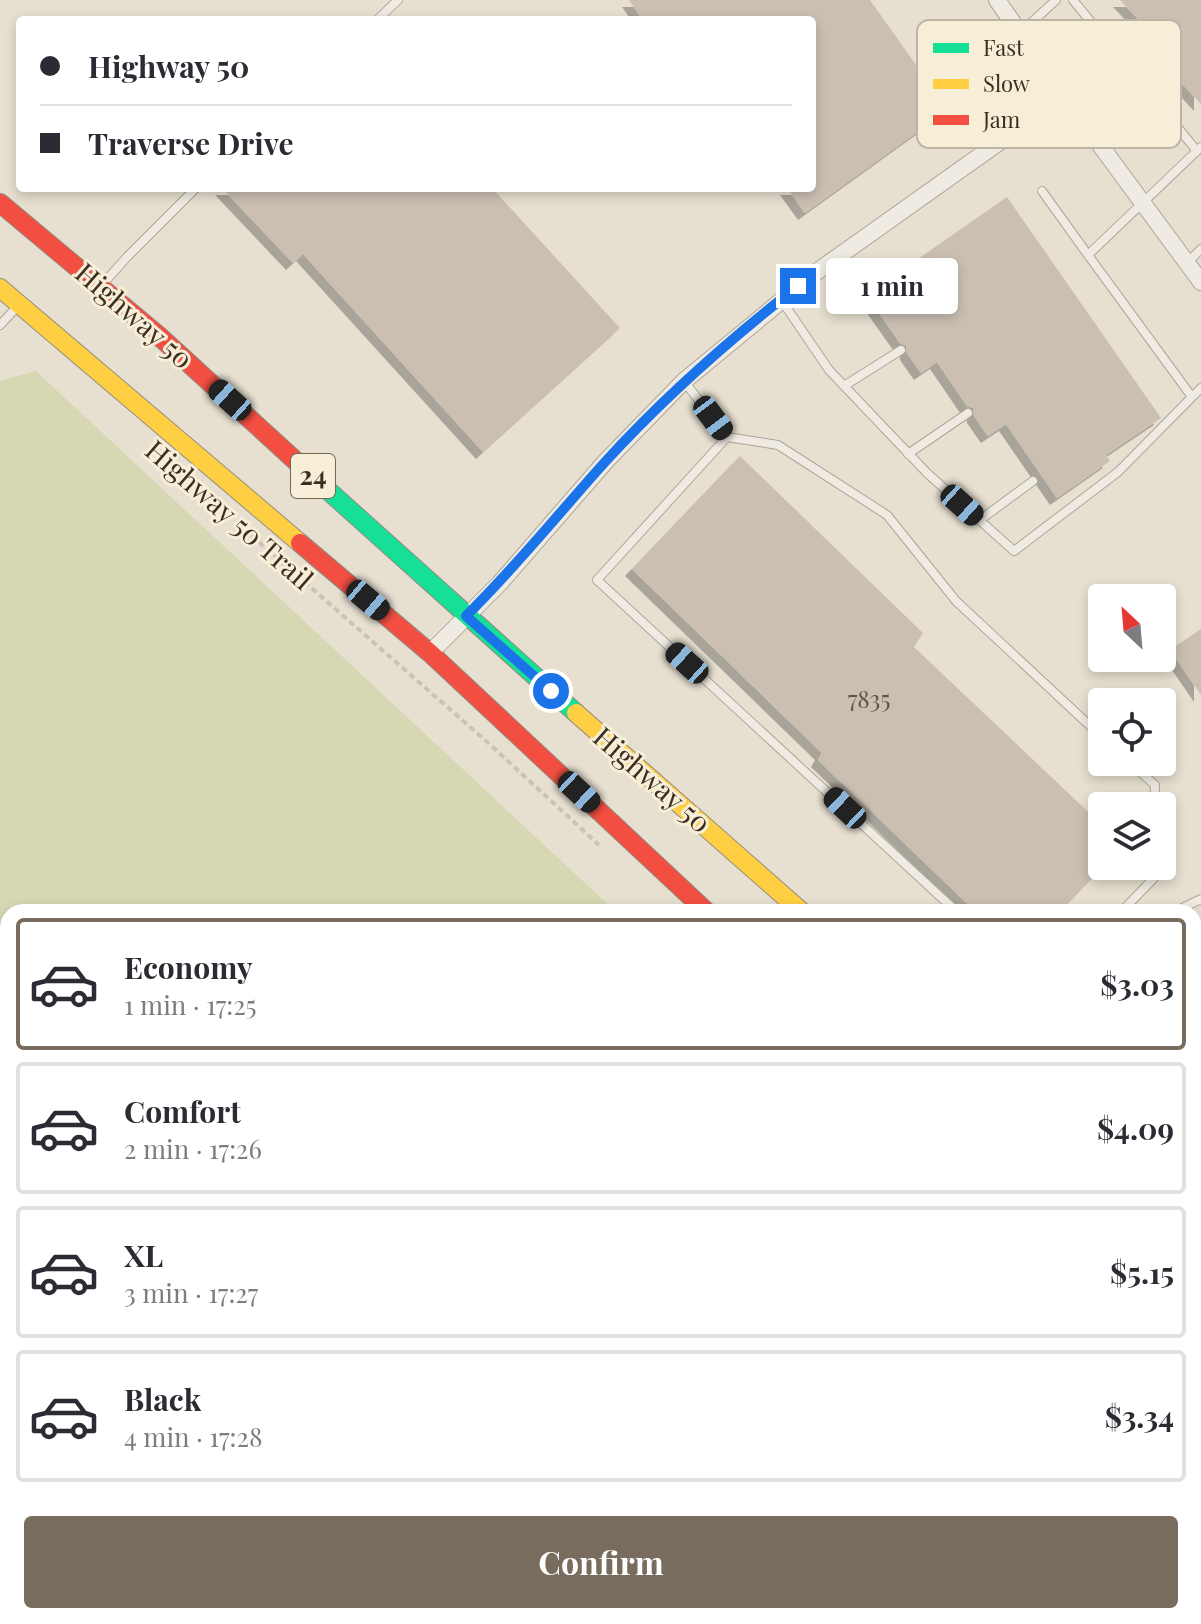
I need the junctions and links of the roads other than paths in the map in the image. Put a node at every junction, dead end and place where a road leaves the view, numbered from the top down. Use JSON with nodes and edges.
{"nodes":[{"id":1,"x":398,"y":0,"type":"edge"},
{"id":2,"x":997,"y":0,"type":"edge"},
{"id":3,"x":1056,"y":0,"type":"edge"},
{"id":4,"x":1073,"y":0,"type":"edge"},
{"id":5,"x":381,"y":16,"type":"edge"},
{"id":6,"x":1011,"y":20,"type":"edge"},
{"id":7,"x":1034,"y":20,"type":"edge"},
{"id":8,"x":1090,"y":20,"type":"edge"},
{"id":9,"x":1181,"y":128,"type":"edge"},
{"id":10,"x":992,"y":148,"type":"edge"},
{"id":11,"x":1103,"y":148,"type":"edge"},
{"id":12,"x":1199,"y":149,"type":"edge"},
{"id":13,"x":1042,"y":191,"type":"dead end"},
{"id":14,"x":192,"y":192,"type":"edge"},
{"id":15,"x":1142,"y":201,"type":"junction"},
{"id":16,"x":0,"y":203,"type":"edge"},
{"id":17,"x":1201,"y":249,"type":"edge"},
{"id":18,"x":1088,"y":255,"type":"junction"},
{"id":19,"x":1187,"y":263,"type":"junction"},
{"id":20,"x":1201,"y":282,"type":"edge"},
{"id":21,"x":101,"y":287,"type":"junction"},
{"id":22,"x":0,"y":288,"type":"edge"},
{"id":23,"x":781,"y":299,"type":"junction"},
{"id":24,"x":19,"y":304,"type":"junction"},
{"id":25,"x":0,"y":325,"type":"edge"},
{"id":26,"x":901,"y":350,"type":"dead end"},
{"id":27,"x":684,"y":381,"type":"junction"},
{"id":28,"x":844,"y":386,"type":"junction"},
{"id":29,"x":1201,"y":388,"type":"edge"},
{"id":30,"x":1192,"y":397,"type":"junction"},
{"id":31,"x":968,"y":413,"type":"dead end"},
{"id":32,"x":727,"y":437,"type":"junction"},
{"id":33,"x":908,"y":454,"type":"junction"},
{"id":34,"x":1033,"y":481,"type":"dead end"},
{"id":35,"x":980,"y":520,"type":"junction"},
{"id":36,"x":466,"y":616,"type":"junction"},
{"id":37,"x":430,"y":653,"type":"junction"},
{"id":38,"x":1088,"y":724,"type":"edge"},
{"id":39,"x":1145,"y":776,"type":"edge"},
{"id":40,"x":1155,"y":792,"type":"edge"},
{"id":41,"x":1152,"y":880,"type":"edge"},
{"id":42,"x":698,"y":904,"type":"edge"},
{"id":43,"x":793,"y":904,"type":"edge"},
{"id":44,"x":948,"y":904,"type":"edge"},
{"id":45,"x":1129,"y":904,"type":"edge"}],
"edges":[{"from":1,"to":5,"type":"lane"},
{"from":2,"to":6,"type":"street"},
{"from":3,"to":7,"type":"lane"},
{"from":4,"to":8,"type":"lane"},
{"from":9,"to":12,"type":"lane"},
{"from":10,"to":23,"type":"street"},
{"from":11,"to":15,"type":"street"},
{"from":12,"to":15,"type":"lane"},
{"from":13,"to":18,"type":"lane"},
{"from":14,"to":21,"type":"lane"},
{"from":15,"to":18,"type":"lane"},
{"from":15,"to":19,"type":"street"},
{"from":16,"to":21,"type":"main road","name":"Highway 50","number":"24"},
{"from":17,"to":19,"type":"lane"},
{"from":18,"to":30,"type":"lane"},
{"from":19,"to":20,"type":"street"},
{"from":21,"to":36,"type":"main road","name":"Highway 50","number":"24"},
{"from":22,"to":24,"type":"main road","name":"Highway 50","number":"24"},
{"from":23,"to":27,"type":"street"},
{"from":23,"to":28,"type":"lane"},
{"from":24,"to":25,"type":"lane"},
{"from":24,"to":37,"type":"main road","name":"Highway 50","number":"24"},
{"from":26,"to":28,"type":"lane"},
{"from":27,"to":32,"type":"lane"},
{"from":27,"to":36,"type":"street"},
{"from":28,"to":33,"type":"lane"},
{"from":29,"to":30,"type":"lane"},
{"from":30,"to":35,"type":"lane"},
{"from":31,"to":33,"type":"lane"},
{"from":32,"to":38,"type":"lane"},
{"from":32,"to":44,"type":"lane"},
{"from":33,"to":35,"type":"lane"},
{"from":34,"to":35,"type":"lane"},
{"from":36,"to":37,"type":"street"},
{"from":36,"to":43,"type":"main road","name":"Highway 50","number":"24"},
{"from":37,"to":42,"type":"main road","name":"Highway 50","number":"24"},
{"from":39,"to":40,"type":"lane"},
{"from":41,"to":45,"type":"lane"}]}
